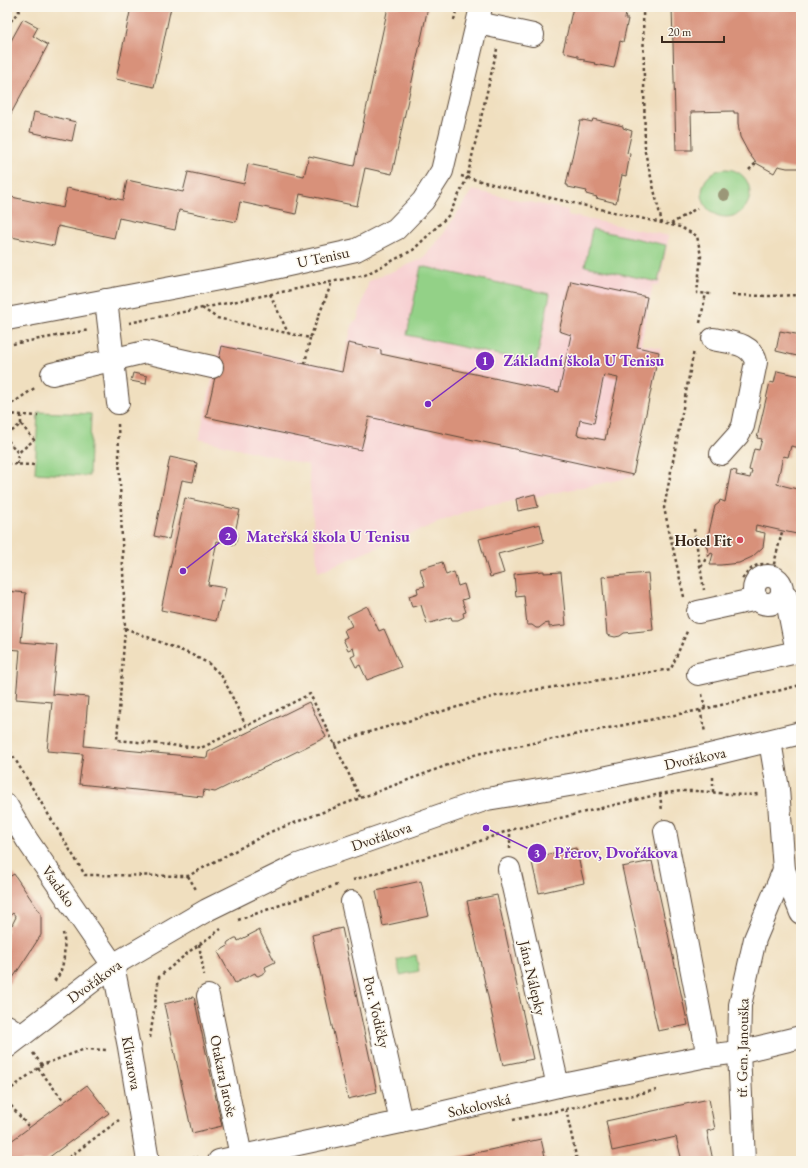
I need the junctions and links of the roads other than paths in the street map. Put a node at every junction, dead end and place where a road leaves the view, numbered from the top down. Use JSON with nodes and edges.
{"nodes":[{"id":1,"x":479,"y":15,"type":"edge"},
{"id":2,"x":534,"y":36,"type":"dead end"},
{"id":3,"x":106,"y":300,"type":"junction"},
{"id":4,"x":7,"y":319,"type":"edge"},
{"id":5,"x":703,"y":337,"type":"road end"},
{"id":6,"x":113,"y":360,"type":"junction"},
{"id":7,"x":212,"y":367,"type":"dead end"},
{"id":8,"x":47,"y":378,"type":"road end"},
{"id":9,"x":118,"y":403,"type":"road end"},
{"id":10,"x":721,"y":454,"type":"dead end"},
{"id":11,"x":782,"y":595,"type":"junction"},
{"id":12,"x":757,"y":599,"type":"junction"},
{"id":13,"x":695,"y":609,"type":"road end"},
{"id":14,"x":698,"y":674,"type":"dead end"},
{"id":15,"x":801,"y":733,"type":"edge"},
{"id":16,"x":770,"y":741,"type":"junction"},
{"id":17,"x":7,"y":806,"type":"edge"},
{"id":18,"x":665,"y":831,"type":"dead end"},
{"id":19,"x":509,"y":869,"type":"dead end"},
{"id":20,"x":784,"y":870,"type":"junction"},
{"id":21,"x":349,"y":892,"type":"road end"},
{"id":22,"x":801,"y":913,"type":"edge"},
{"id":23,"x":113,"y":965,"type":"junction"},
{"id":24,"x":208,"y":996,"type":"road end"},
{"id":25,"x":801,"y":1037,"type":"edge"},
{"id":26,"x":16,"y":1040,"type":"edge"},
{"id":27,"x":739,"y":1052,"type":"junction"},
{"id":28,"x":707,"y":1056,"type":"junction"},
{"id":29,"x":558,"y":1086,"type":"junction"},
{"id":30,"x":401,"y":1122,"type":"junction"},
{"id":31,"x":241,"y":1156,"type":"junction"},
{"id":32,"x":148,"y":1161,"type":"edge"},
{"id":33,"x":219,"y":1161,"type":"edge"},
{"id":34,"x":744,"y":1161,"type":"edge"}],
"edges":[{"from":1,"to":2,"type":"street"},
{"from":1,"to":3,"type":"street","name":"U Tenisu"},
{"from":3,"to":4,"type":"street","name":"U Tenisu"},
{"from":3,"to":6,"type":"street"},
{"from":5,"to":10,"type":"street"},
{"from":6,"to":7,"type":"street"},
{"from":6,"to":8,"type":"street"},
{"from":6,"to":9,"type":"street"},
{"from":11,"to":12,"type":"street"},
{"from":11,"to":12,"type":"street"},
{"from":11,"to":14,"type":"street"},
{"from":12,"to":13,"type":"street"},
{"from":15,"to":16,"type":"street","name":"Dvořákova"},
{"from":16,"to":20,"type":"street","name":"tř. Gen. Janouška"},
{"from":16,"to":23,"type":"street","name":"Dvořákova"},
{"from":17,"to":23,"type":"street","name":"Vsadsko"},
{"from":18,"to":28,"type":"street"},
{"from":19,"to":29,"type":"street","name":"Jána Nálepky"},
{"from":20,"to":22,"type":"street","name":"tř. Gen. Janouška"},
{"from":20,"to":27,"type":"street","name":"tř. Gen. Janouška"},
{"from":21,"to":30,"type":"street","name":"Por. Vodičky"},
{"from":23,"to":26,"type":"street","name":"Dvořákova"},
{"from":23,"to":32,"type":"street","name":"Klivarova"},
{"from":24,"to":31,"type":"street","name":"Otakara Jaroše"},
{"from":25,"to":27,"type":"street","name":"Sokolovská"},
{"from":27,"to":28,"type":"street","name":"Sokolovská"},
{"from":27,"to":34,"type":"street","name":"tř. Gen. Janouška"},
{"from":28,"to":29,"type":"street","name":"Sokolovská"},
{"from":29,"to":30,"type":"street","name":"Sokolovská"},
{"from":30,"to":31,"type":"street","name":"Sokolovská"},
{"from":31,"to":33,"type":"street","name":"Sokolovská"}]}
